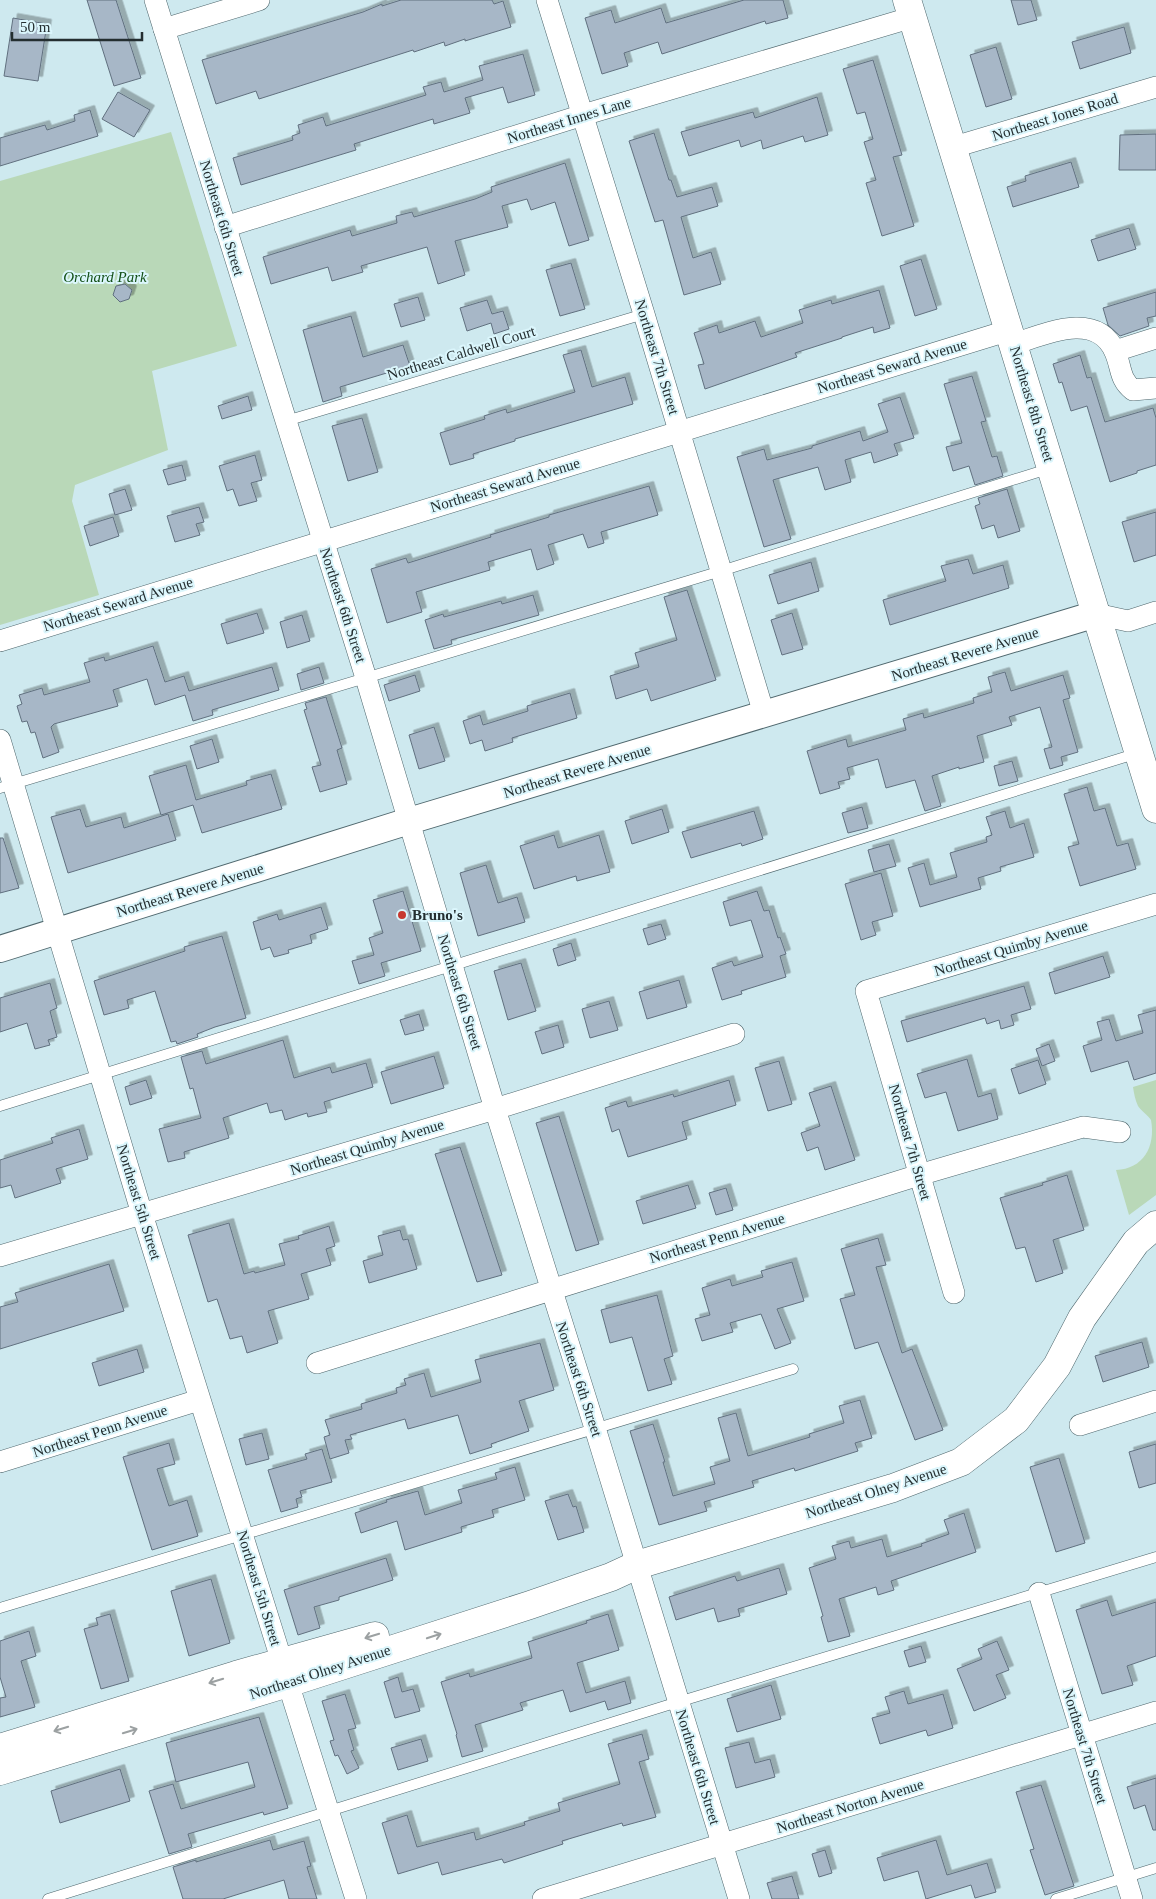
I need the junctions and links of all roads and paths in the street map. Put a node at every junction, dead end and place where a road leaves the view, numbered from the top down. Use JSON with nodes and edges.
{"nodes":[{"id":1,"x":155,"y":0,"type":"edge"},
{"id":2,"x":259,"y":0,"type":"edge"},
{"id":3,"x":547,"y":0,"type":"edge"},
{"id":4,"x":910,"y":9,"type":"edge"},
{"id":5,"x":164,"y":29,"type":"junction"},
{"id":6,"x":1156,"y":87,"type":"edge"},
{"id":7,"x":583,"y":115,"type":"junction"},
{"id":8,"x":954,"y":147,"type":"junction"},
{"id":9,"x":225,"y":227,"type":"junction"},
{"id":10,"x":644,"y":314,"type":"junction"},
{"id":11,"x":1012,"y":337,"type":"junction"},
{"id":12,"x":1156,"y":338,"type":"edge"},
{"id":13,"x":1115,"y":351,"type":"junction"},
{"id":14,"x":1156,"y":388,"type":"edge"},
{"id":15,"x":286,"y":421,"type":"junction"},
{"id":16,"x":679,"y":432,"type":"junction"},
{"id":17,"x":1051,"y":468,"type":"junction"},
{"id":18,"x":322,"y":541,"type":"junction"},
{"id":19,"x":721,"y":571,"type":"junction"},
{"id":20,"x":1156,"y":612,"type":"edge"},
{"id":21,"x":1096,"y":614,"type":"junction"},
{"id":22,"x":0,"y":641,"type":"edge"},
{"id":23,"x":366,"y":678,"type":"junction"},
{"id":24,"x":764,"y":714,"type":"junction"},
{"id":25,"x":0,"y":740,"type":"edge"},
{"id":26,"x":1139,"y":753,"type":"junction"},
{"id":27,"x":7,"y":786,"type":"edge"},
{"id":28,"x":1156,"y":809,"type":"edge"},
{"id":29,"x":409,"y":821,"type":"junction"},
{"id":30,"x":1156,"y":904,"type":"edge"},
{"id":31,"x":58,"y":932,"type":"junction"},
{"id":32,"x":0,"y":949,"type":"edge"},
{"id":33,"x":453,"y":966,"type":"junction"},
{"id":34,"x":866,"y":991,"type":"joint"},
{"id":35,"x":734,"y":1034,"type":"dead end"},
{"id":36,"x":101,"y":1076,"type":"junction"},
{"id":37,"x":0,"y":1106,"type":"edge"},
{"id":38,"x":495,"y":1108,"type":"junction"},
{"id":39,"x":1120,"y":1132,"type":"dead end"},
{"id":40,"x":919,"y":1176,"type":"junction"},
{"id":41,"x":142,"y":1214,"type":"junction"},
{"id":42,"x":1156,"y":1224,"type":"edge"},
{"id":43,"x":0,"y":1256,"type":"edge"},
{"id":44,"x":551,"y":1290,"type":"junction"},
{"id":45,"x":954,"y":1293,"type":"dead end"},
{"id":46,"x":317,"y":1363,"type":"dead end"},
{"id":47,"x":793,"y":1369,"type":"dead end"},
{"id":48,"x":200,"y":1400,"type":"junction"},
{"id":49,"x":1156,"y":1401,"type":"edge"},
{"id":50,"x":1080,"y":1425,"type":"dead end"},
{"id":51,"x":595,"y":1428,"type":"junction"},
{"id":52,"x":0,"y":1462,"type":"edge"},
{"id":53,"x":243,"y":1535,"type":"junction"},
{"id":54,"x":1156,"y":1557,"type":"edge"},
{"id":55,"x":637,"y":1565,"type":"junction"},
{"id":56,"x":1039,"y":1593,"type":"junction"},
{"id":57,"x":0,"y":1608,"type":"edge"},
{"id":58,"x":285,"y":1672,"type":"junction"},
{"id":59,"x":678,"y":1702,"type":"junction"},
{"id":60,"x":1156,"y":1712,"type":"edge"},
{"id":61,"x":1082,"y":1735,"type":"junction"},
{"id":62,"x":0,"y":1748,"type":"edge"},
{"id":63,"x":0,"y":1771,"type":"edge"},
{"id":64,"x":329,"y":1810,"type":"junction"},
{"id":65,"x":722,"y":1844,"type":"junction"},
{"id":66,"x":1156,"y":1868,"type":"edge"},
{"id":67,"x":1125,"y":1877,"type":"junction"},
{"id":68,"x":48,"y":1899,"type":"edge"},
{"id":69,"x":356,"y":1899,"type":"edge"},
{"id":70,"x":543,"y":1899,"type":"edge"},
{"id":71,"x":739,"y":1899,"type":"edge"},
{"id":72,"x":1056,"y":1899,"type":"edge"},
{"id":73,"x":1132,"y":1899,"type":"edge"}],
"edges":[{"from":1,"to":5,"type":"street","name":"Northeast 6th Street"},
{"from":2,"to":5,"type":"street"},
{"from":3,"to":7,"type":"street","name":"Northeast 7th Street"},
{"from":4,"to":7,"type":"street","name":"Northeast Innes Lane"},
{"from":4,"to":8,"type":"main road","name":"Northeast 8th Street"},
{"from":5,"to":9,"type":"street","name":"Northeast 6th Street"},
{"from":6,"to":8,"type":"street","name":"Northeast Jones Road"},
{"from":7,"to":9,"type":"street","name":"Northeast Innes Lane"},
{"from":7,"to":10,"type":"street","name":"Northeast 7th Street"},
{"from":8,"to":11,"type":"main road","name":"Northeast 8th Street"},
{"from":9,"to":15,"type":"street","name":"Northeast 6th Street"},
{"from":10,"to":15,"type":"lane","name":"Northeast Caldwell Court"},
{"from":10,"to":16,"type":"street","name":"Northeast 7th Street"},
{"from":11,"to":13,"type":"street","name":"Northeast Seward Avenue"},
{"from":11,"to":16,"type":"street","name":"Northeast Seward Avenue"},
{"from":11,"to":17,"type":"main road","name":"Northeast 8th Street"},
{"from":12,"to":13,"type":"street"},
{"from":13,"to":14,"type":"street"},
{"from":15,"to":18,"type":"street","name":"Northeast 6th Street"},
{"from":16,"to":18,"type":"street","name":"Northeast Seward Avenue"},
{"from":16,"to":19,"type":"street","name":"Northeast 7th Street"},
{"from":17,"to":19,"type":"lane"},
{"from":17,"to":21,"type":"main road","name":"Northeast 8th Street"},
{"from":18,"to":22,"type":"street","name":"Northeast Seward Avenue"},
{"from":18,"to":23,"type":"street","name":"Northeast 6th Street"},
{"from":19,"to":23,"type":"lane"},
{"from":19,"to":24,"type":"street","name":"Northeast 7th Street"},
{"from":20,"to":21,"type":"street","name":"Northeast Revere Avenue"},
{"from":21,"to":24,"type":"street","name":"Northeast Revere Avenue"},
{"from":21,"to":26,"type":"main road","name":"Northeast 8th Street"},
{"from":23,"to":27,"type":"lane"},
{"from":23,"to":29,"type":"street","name":"Northeast 6th Street"},
{"from":24,"to":29,"type":"street","name":"Northeast Revere Avenue"},
{"from":25,"to":27,"type":"street","name":"Northeast 5th Street"},
{"from":26,"to":28,"type":"main road","name":"Northeast 8th Street"},
{"from":26,"to":33,"type":"lane"},
{"from":27,"to":31,"type":"street","name":"Northeast 5th Street"},
{"from":29,"to":31,"type":"street","name":"Northeast Revere Avenue"},
{"from":29,"to":33,"type":"street","name":"Northeast 6th Street"},
{"from":30,"to":34,"type":"street","name":"Northeast Quimby Avenue"},
{"from":31,"to":32,"type":"street","name":"Northeast Revere Avenue"},
{"from":31,"to":36,"type":"street","name":"Northeast 5th Street"},
{"from":33,"to":36,"type":"lane"},
{"from":33,"to":38,"type":"street","name":"Northeast 6th Street"},
{"from":34,"to":40,"type":"street","name":"Northeast 7th Street"},
{"from":35,"to":38,"type":"street","name":"Northeast Quimby Avenue"},
{"from":36,"to":37,"type":"lane"},
{"from":36,"to":41,"type":"street","name":"Northeast 5th Street"},
{"from":38,"to":41,"type":"street","name":"Northeast Quimby Avenue"},
{"from":38,"to":44,"type":"street","name":"Northeast 6th Street"},
{"from":39,"to":40,"type":"street","name":"Northeast Penn Avenue"},
{"from":40,"to":44,"type":"street","name":"Northeast Penn Avenue"},
{"from":40,"to":45,"type":"street","name":"Northeast 7th Street"},
{"from":41,"to":43,"type":"street","name":"Northeast Quimby Avenue"},
{"from":41,"to":48,"type":"street","name":"Northeast 5th Street"},
{"from":42,"to":55,"type":"main road","name":"Northeast Olney Avenue"},
{"from":44,"to":46,"type":"street","name":"Northeast Penn Avenue"},
{"from":44,"to":51,"type":"street","name":"Northeast 6th Street"},
{"from":47,"to":51,"type":"lane"},
{"from":48,"to":52,"type":"street","name":"Northeast Penn Avenue"},
{"from":48,"to":53,"type":"street","name":"Northeast 5th Street"},
{"from":49,"to":50,"type":"street"},
{"from":51,"to":53,"type":"lane"},
{"from":51,"to":55,"type":"street","name":"Northeast 6th Street"},
{"from":53,"to":57,"type":"lane"},
{"from":53,"to":58,"type":"street","name":"Northeast 5th Street"},
{"from":54,"to":56,"type":"lane"},
{"from":55,"to":58,"type":"main road","name":"Northeast Olney Avenue"},
{"from":55,"to":59,"type":"street","name":"Northeast 6th Street"},
{"from":56,"to":59,"type":"lane"},
{"from":56,"to":61,"type":"street","name":"Northeast 7th Street"},
{"from":58,"to":62,"type":"main road","name":"Northeast Olney Avenue","one_way":true},
{"from":63,"to":58,"type":"main road","name":"Northeast Olney Avenue","one_way":true},
{"from":58,"to":64,"type":"street","name":"Northeast 5th Street"},
{"from":59,"to":64,"type":"lane"},
{"from":59,"to":65,"type":"street","name":"Northeast 6th Street"},
{"from":60,"to":61,"type":"street","name":"Northeast Norton Avenue"},
{"from":61,"to":65,"type":"street","name":"Northeast Norton Avenue"},
{"from":61,"to":67,"type":"street","name":"Northeast 7th Street"},
{"from":64,"to":68,"type":"lane"},
{"from":64,"to":69,"type":"street","name":"Northeast 5th Street"},
{"from":65,"to":70,"type":"street","name":"Northeast Norton Avenue"},
{"from":65,"to":71,"type":"street","name":"Northeast 6th Street"},
{"from":66,"to":67,"type":"lane"},
{"from":67,"to":72,"type":"lane"},
{"from":67,"to":73,"type":"street","name":"Northeast 7th Street"}]}
